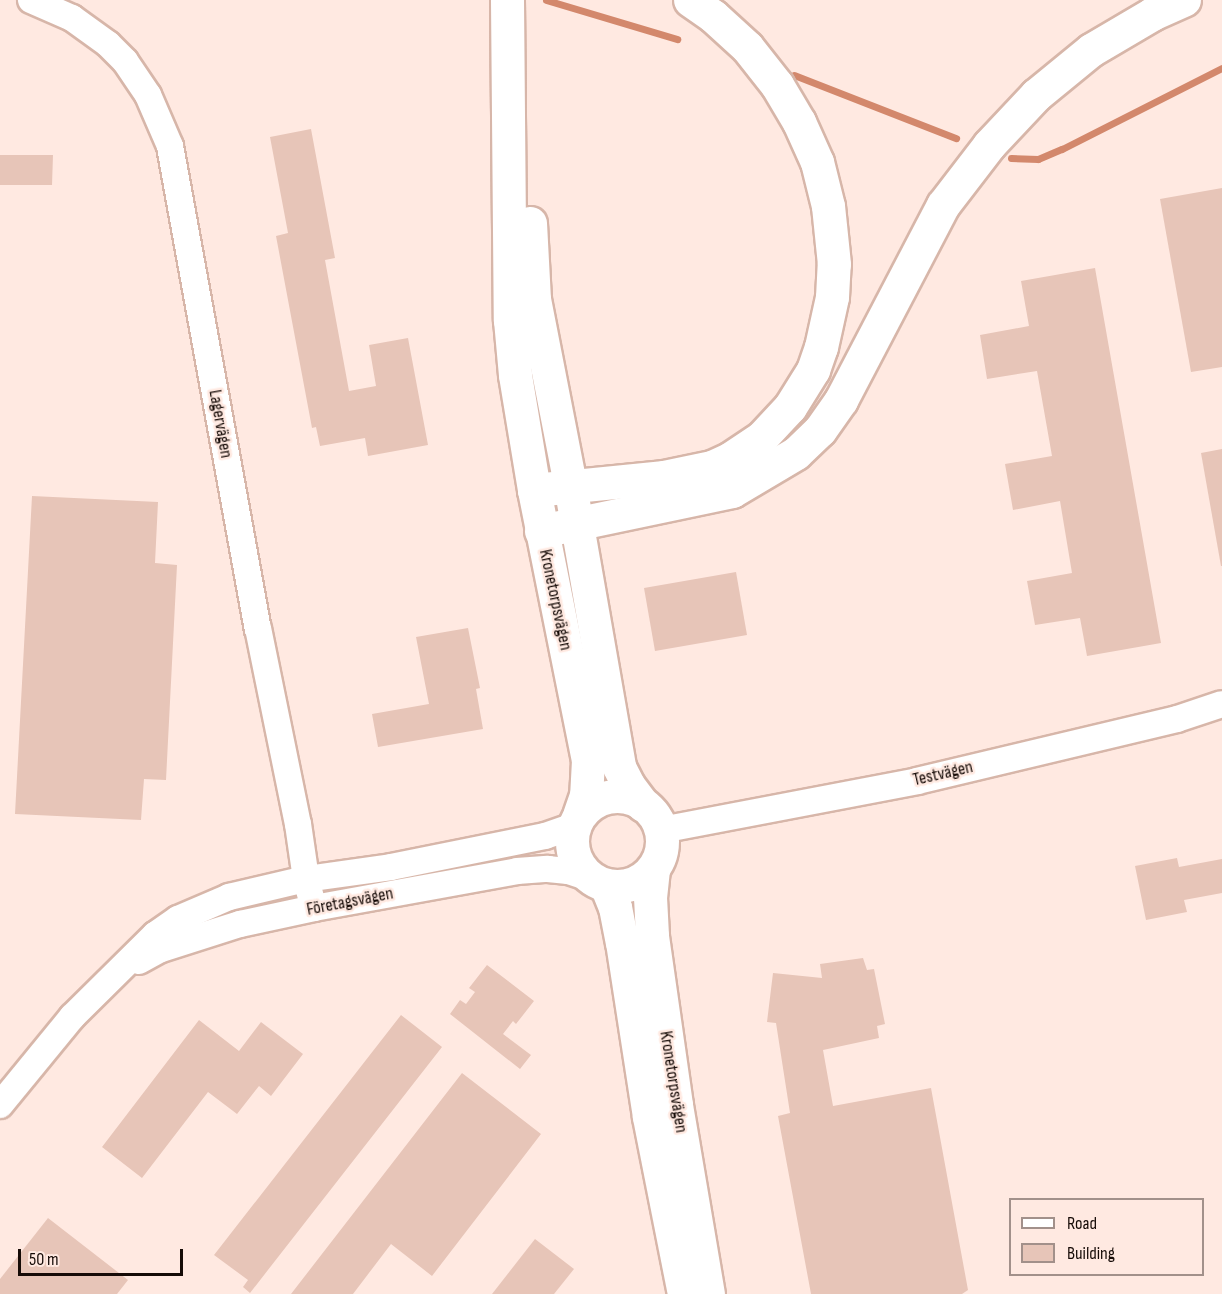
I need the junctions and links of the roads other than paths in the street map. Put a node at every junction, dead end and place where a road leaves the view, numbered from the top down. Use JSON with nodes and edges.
{"nodes":[{"id":1,"x":31,"y":0,"type":"edge"},
{"id":2,"x":507,"y":0,"type":"edge"},
{"id":3,"x":521,"y":0,"type":"edge"},
{"id":4,"x":690,"y":0,"type":"edge"},
{"id":5,"x":1184,"y":0,"type":"edge"},
{"id":6,"x":514,"y":68,"type":"junction"},
{"id":7,"x":570,"y":485,"type":"junction"},
{"id":8,"x":534,"y":490,"type":"junction"},
{"id":9,"x":575,"y":526,"type":"junction"},
{"id":10,"x":541,"y":531,"type":"junction"},
{"id":11,"x":1222,"y":704,"type":"edge"},
{"id":12,"x":652,"y":818,"type":"junction"},
{"id":13,"x":577,"y":821,"type":"junction"},
{"id":14,"x":653,"y":868,"type":"junction"},
{"id":15,"x":306,"y":879,"type":"junction"},
{"id":16,"x":598,"y":882,"type":"junction"},
{"id":17,"x":314,"y":908,"type":"junction"},
{"id":18,"x":118,"y":972,"type":"junction"},
{"id":19,"x":0,"y":1105,"type":"edge"},
{"id":20,"x":684,"y":1294,"type":"edge"},
{"id":21,"x":708,"y":1294,"type":"edge"}],
"edges":[{"from":1,"to":15,"type":"street","name":"Lagervägen"},
{"from":2,"to":6,"type":"main road"},
{"from":3,"to":6,"type":"main road"},
{"from":4,"to":7,"type":"main road"},
{"from":5,"to":9,"type":"main road"},
{"from":6,"to":7,"type":"main road","name":"Kronetorpsvägen"},
{"from":6,"to":8,"type":"main road","name":"Kronetorpsvägen"},
{"from":7,"to":8,"type":"main road"},
{"from":7,"to":9,"type":"main road","name":"Kronetorpsvägen"},
{"from":8,"to":10,"type":"main road","name":"Kronetorpsvägen"},
{"from":9,"to":10,"type":"main road"},
{"from":9,"to":12,"type":"main road","name":"Kronetorpsvägen"},
{"from":10,"to":13,"type":"main road","name":"Kronetorpsvägen"},
{"from":11,"to":12,"type":"street","name":"Testvägen"},
{"from":12,"to":13,"type":"main road"},
{"from":12,"to":14,"type":"main road"},
{"from":13,"to":15,"type":"street","name":"Företagsvägen"},
{"from":13,"to":16,"type":"main road"},
{"from":14,"to":16,"type":"main road"},
{"from":14,"to":21,"type":"main road","name":"Kronetorpsvägen"},
{"from":15,"to":17,"type":"street","name":"Lagervägen"},
{"from":15,"to":18,"type":"street","name":"Företagsvägen"},
{"from":16,"to":17,"type":"street","name":"Företagsvägen"},
{"from":16,"to":20,"type":"main road","name":"Kronetorpsvägen"},
{"from":17,"to":18,"type":"street","name":"Företagsvägen"},
{"from":18,"to":19,"type":"street","name":"Företagsvägen"}]}
